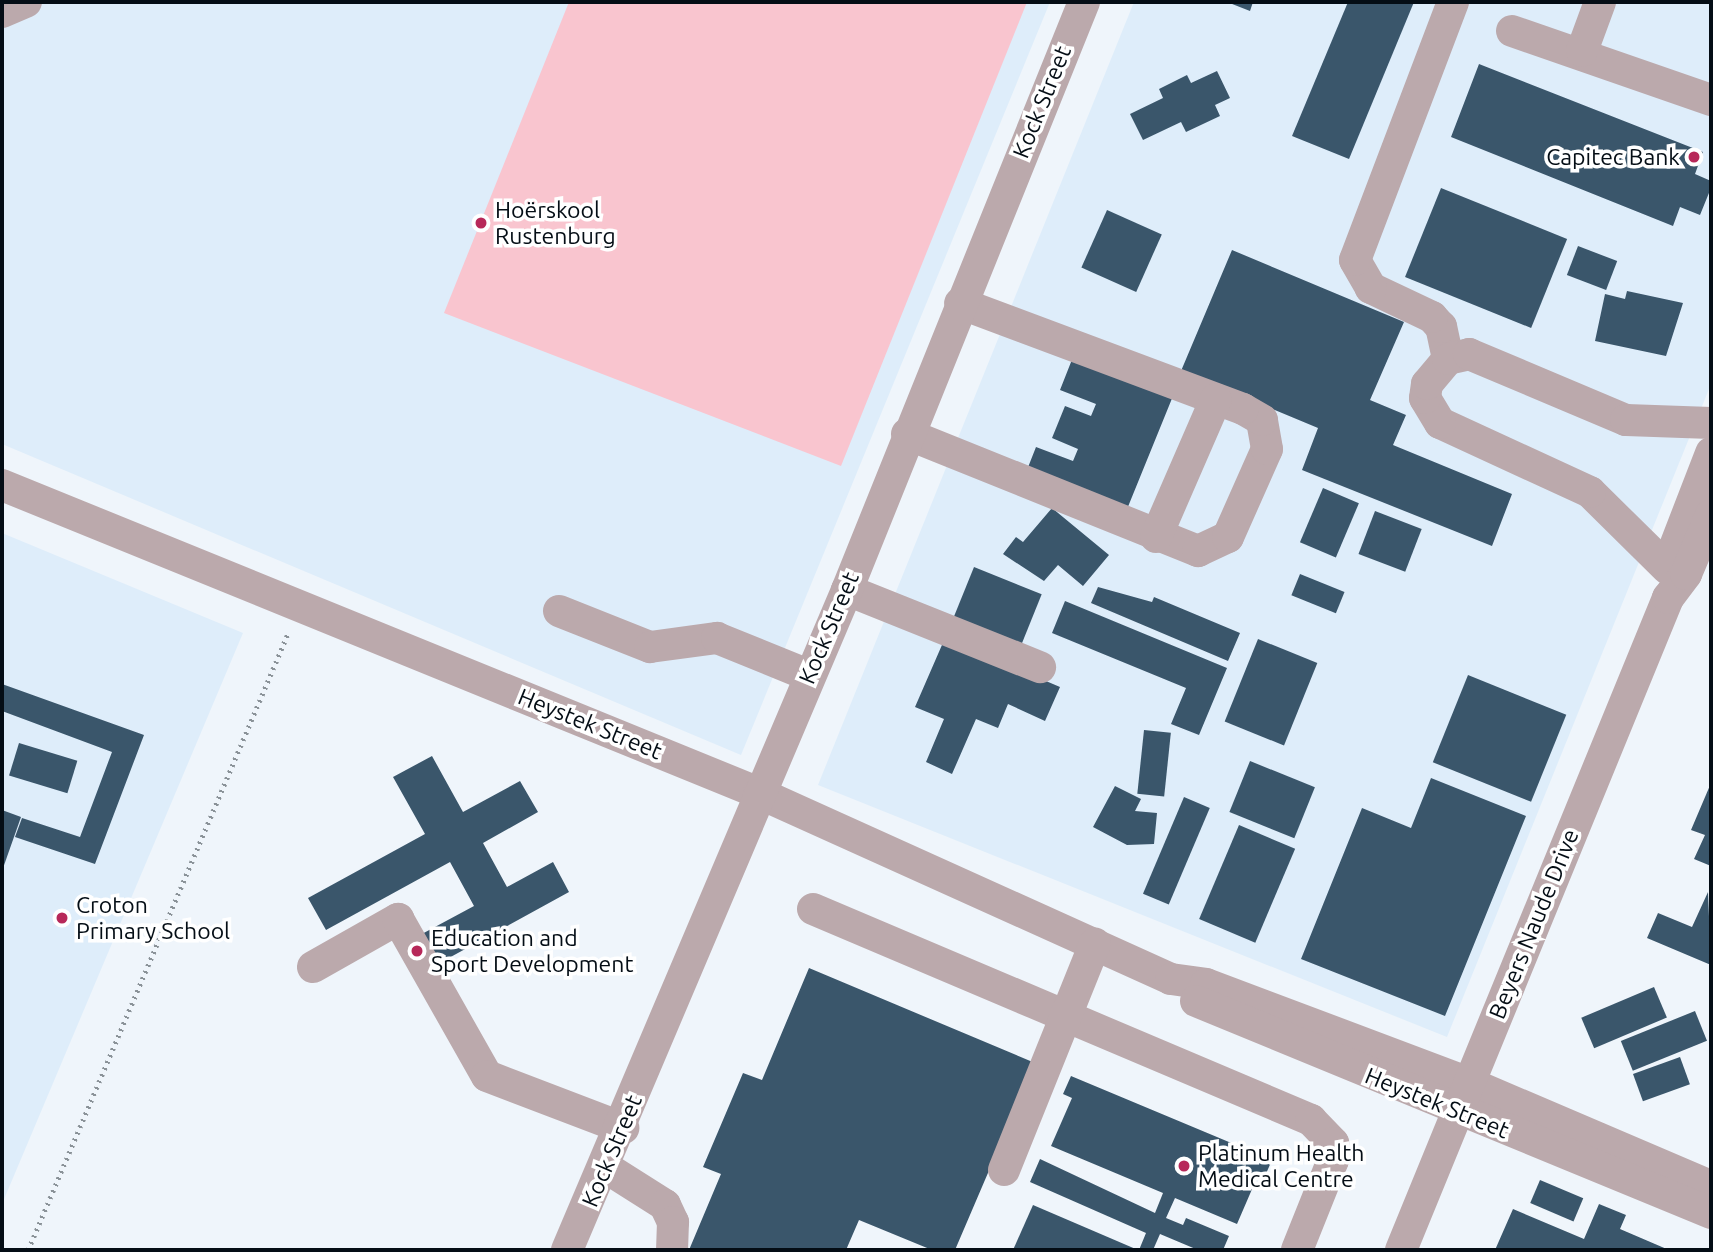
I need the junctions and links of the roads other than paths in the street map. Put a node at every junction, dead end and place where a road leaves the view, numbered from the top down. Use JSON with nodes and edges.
{"nodes":[{"id":1,"x":26,"y":2,"type":"edge"},
{"id":2,"x":1084,"y":2,"type":"edge"},
{"id":3,"x":1453,"y":2,"type":"edge"},
{"id":4,"x":1600,"y":2,"type":"edge"},
{"id":5,"x":2,"y":12,"type":"edge"},
{"id":6,"x":1512,"y":31,"type":"dead end"},
{"id":7,"x":1581,"y":51,"type":"junction"},
{"id":8,"x":1711,"y":100,"type":"edge"},
{"id":9,"x":960,"y":303,"type":"junction"},
{"id":10,"x":1448,"y":359,"type":"junction"},
{"id":11,"x":1216,"y":399,"type":"junction"},
{"id":12,"x":1711,"y":423,"type":"edge"},
{"id":13,"x":907,"y":434,"type":"junction"},
{"id":14,"x":1711,"y":453,"type":"edge"},
{"id":15,"x":2,"y":485,"type":"edge"},
{"id":16,"x":1711,"y":515,"type":"edge"},
{"id":17,"x":1156,"y":537,"type":"junction"},
{"id":18,"x":1667,"y":583,"type":"junction"},
{"id":19,"x":847,"y":590,"type":"junction"},
{"id":20,"x":559,"y":611,"type":"dead end"},
{"id":21,"x":1040,"y":667,"type":"dead end"},
{"id":22,"x":808,"y":675,"type":"junction"},
{"id":23,"x":759,"y":793,"type":"junction"},
{"id":24,"x":813,"y":909,"type":"dead end"},
{"id":25,"x":1095,"y":944,"type":"junction"},
{"id":26,"x":313,"y":967,"type":"dead end"},
{"id":27,"x":1171,"y":979,"type":"junction"},
{"id":28,"x":1067,"y":1018,"type":"junction"},
{"id":29,"x":1469,"y":1083,"type":"junction"},
{"id":30,"x":1457,"y":1112,"type":"junction"},
{"id":31,"x":623,"y":1128,"type":"junction"},
{"id":32,"x":605,"y":1167,"type":"junction"},
{"id":33,"x":1004,"y":1170,"type":"dead end"},
{"id":34,"x":1711,"y":1186,"type":"edge"},
{"id":35,"x":1711,"y":1213,"type":"edge"},
{"id":36,"x":567,"y":1250,"type":"edge"},
{"id":37,"x":672,"y":1250,"type":"edge"},
{"id":38,"x":1297,"y":1250,"type":"edge"},
{"id":39,"x":1401,"y":1250,"type":"edge"}],
"edges":[{"from":1,"to":5,"type":"street"},
{"from":2,"to":9,"type":"street","name":"Kock Street"},
{"from":3,"to":10,"type":"street"},
{"from":4,"to":7,"type":"street"},
{"from":6,"to":7,"type":"street"},
{"from":7,"to":8,"type":"street"},
{"from":9,"to":11,"type":"street"},
{"from":9,"to":13,"type":"street","name":"Kock Street"},
{"from":10,"to":12,"type":"street"},
{"from":10,"to":18,"type":"street"},
{"from":11,"to":17,"type":"street"},
{"from":11,"to":17,"type":"street"},
{"from":13,"to":17,"type":"street"},
{"from":13,"to":19,"type":"street","name":"Kock Street"},
{"from":14,"to":18,"type":"street","name":"Beyers Naude Drive"},
{"from":15,"to":23,"type":"street","name":"Heystek Street"},
{"from":16,"to":18,"type":"street","name":"Beyers Naude Drive"},
{"from":18,"to":29,"type":"street","name":"Beyers Naude Drive"},
{"from":19,"to":21,"type":"street"},
{"from":19,"to":22,"type":"street","name":"Kock Street"},
{"from":20,"to":22,"type":"street"},
{"from":22,"to":23,"type":"street","name":"Kock Street"},
{"from":23,"to":25,"type":"street","name":"Heystek Street"},
{"from":23,"to":31,"type":"street","name":"Kock Street"},
{"from":24,"to":28,"type":"street"},
{"from":25,"to":27,"type":"street","name":"Heystek Street"},
{"from":25,"to":28,"type":"street"},
{"from":26,"to":31,"type":"street"},
{"from":27,"to":29,"type":"street","name":"Heystek Street"},
{"from":27,"to":30,"type":"street","name":"Heystek Street"},
{"from":28,"to":33,"type":"street"},
{"from":28,"to":38,"type":"street"},
{"from":29,"to":30,"type":"street","name":"Beyers Naude Drive"},
{"from":29,"to":34,"type":"street","name":"Heystek Street"},
{"from":30,"to":35,"type":"street","name":"Heystek Street"},
{"from":30,"to":39,"type":"street","name":"Beyers Naude Drive"},
{"from":31,"to":32,"type":"street","name":"Kock Street"},
{"from":32,"to":36,"type":"street","name":"Kock Street"},
{"from":32,"to":37,"type":"street"}]}
